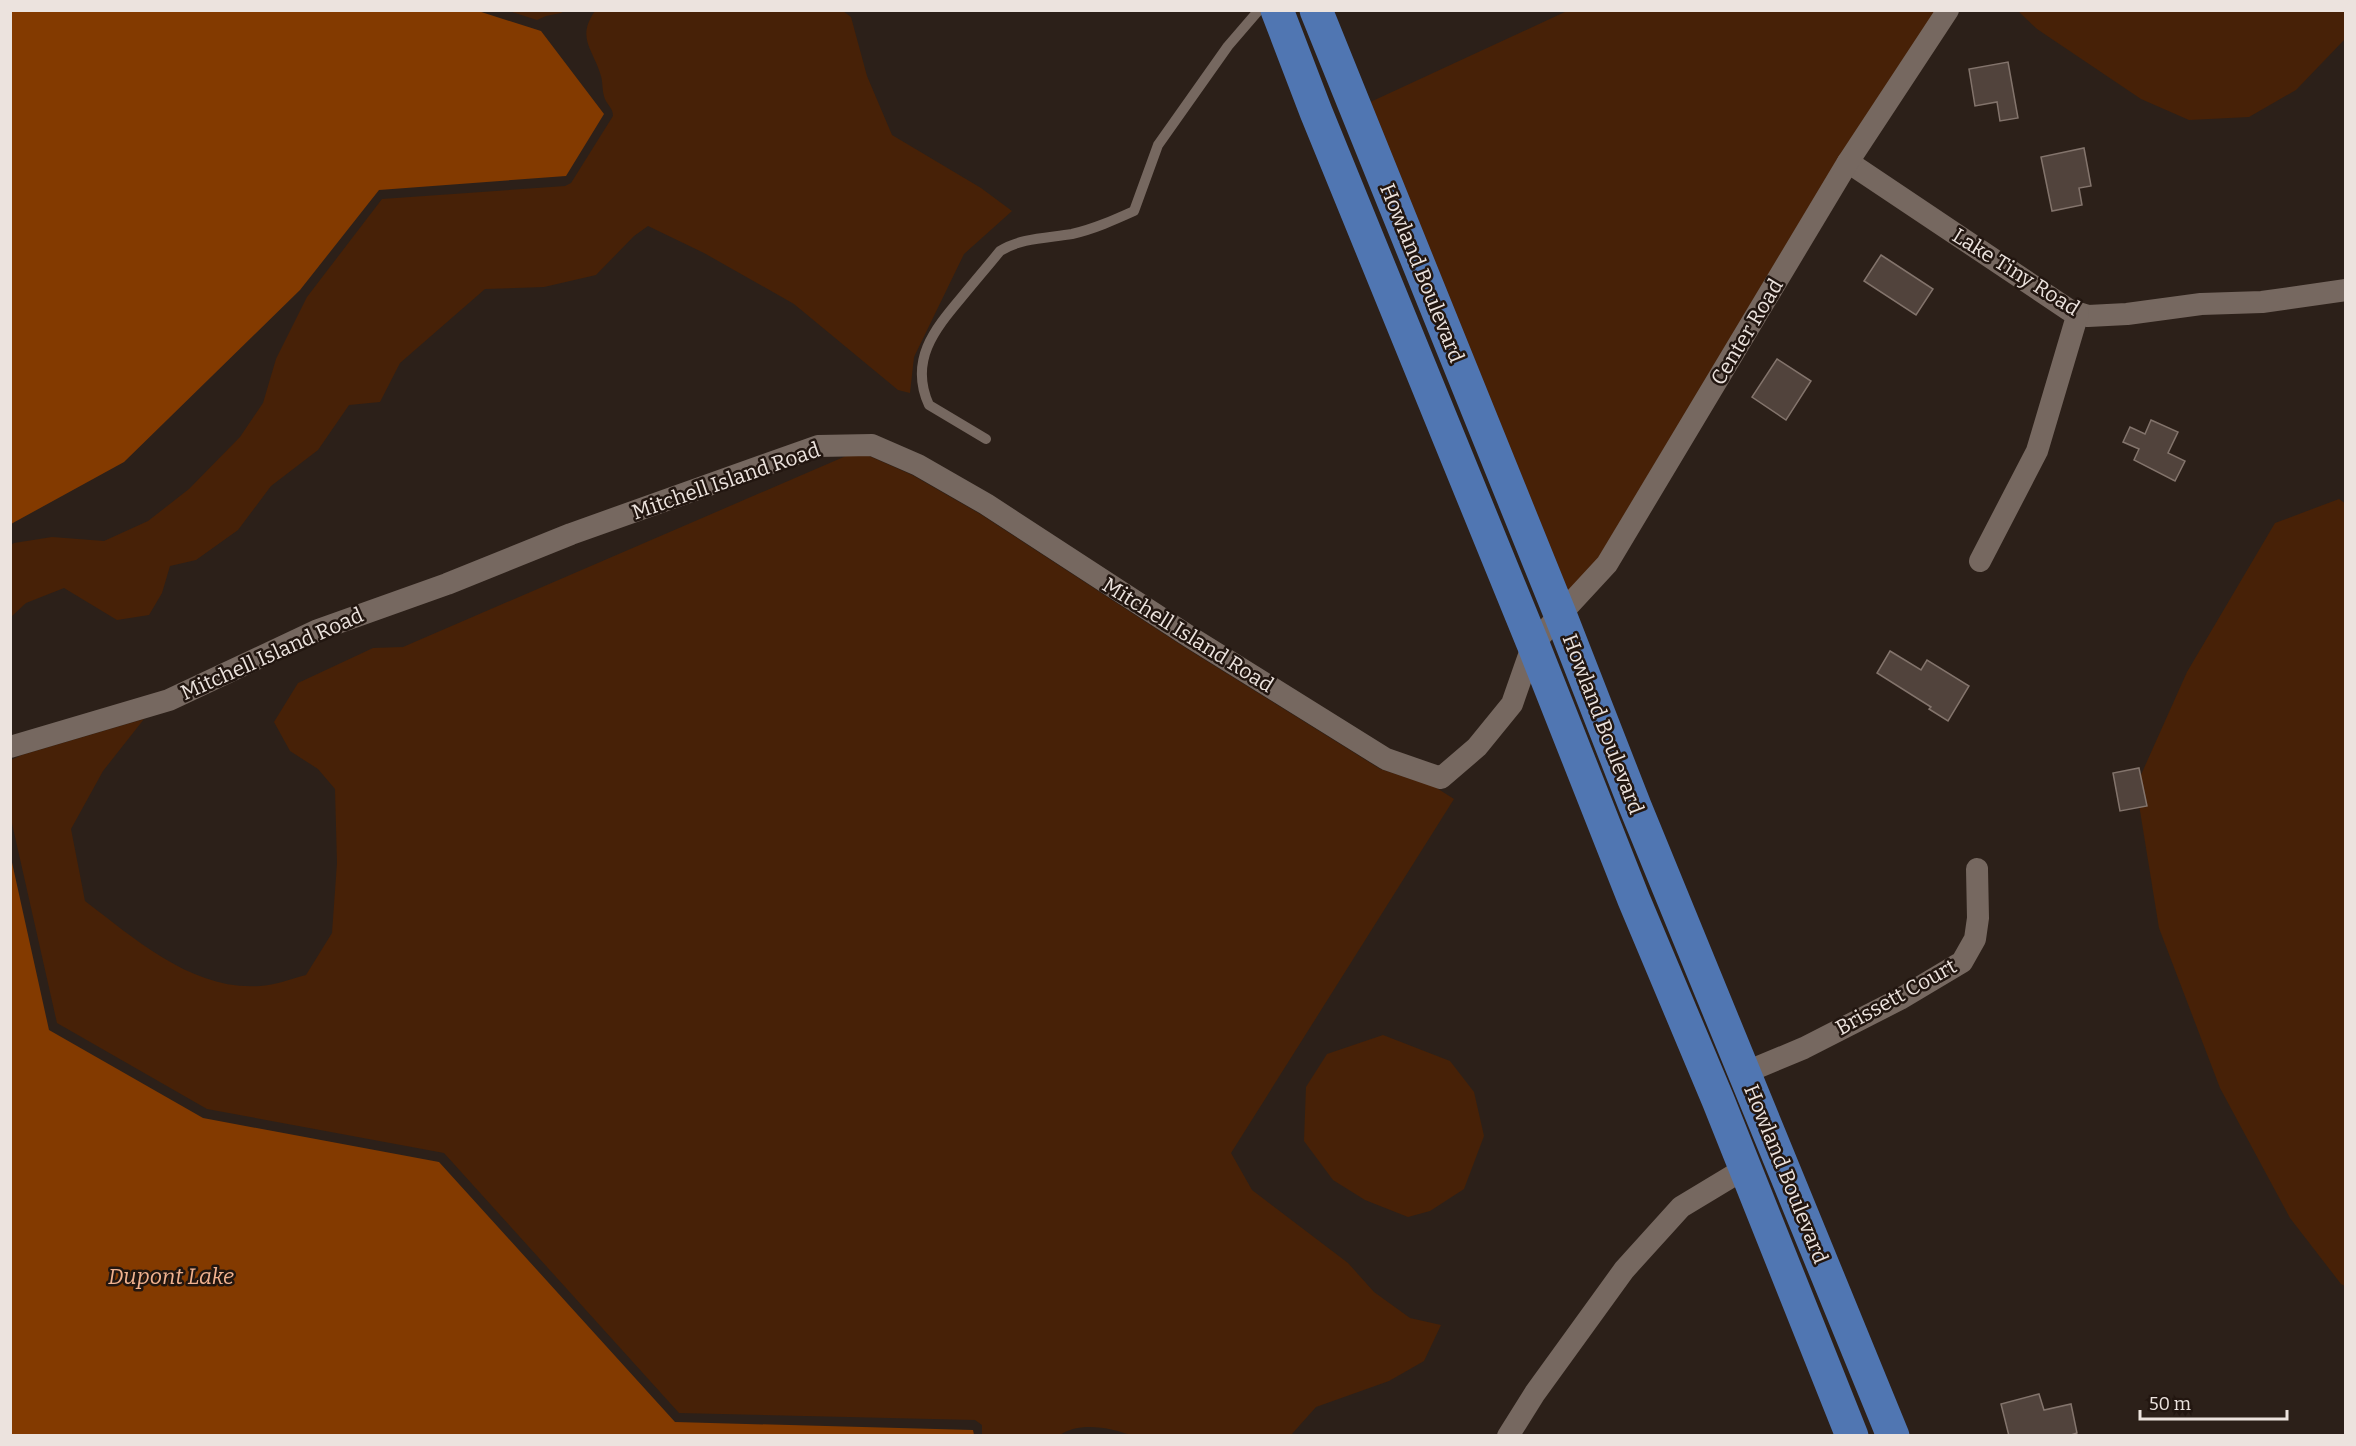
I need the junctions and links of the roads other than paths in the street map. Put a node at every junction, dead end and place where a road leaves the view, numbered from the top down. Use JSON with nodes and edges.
{"nodes":[{"id":1,"x":1259,"y":10,"type":"edge"},
{"id":2,"x":1277,"y":10,"type":"edge"},
{"id":3,"x":1316,"y":10,"type":"edge"},
{"id":4,"x":1948,"y":10,"type":"edge"},
{"id":5,"x":1848,"y":162,"type":"junction"},
{"id":6,"x":2346,"y":290,"type":"edge"},
{"id":7,"x":2078,"y":313,"type":"junction"},
{"id":8,"x":986,"y":439,"type":"dead end"},
{"id":9,"x":1980,"y":561,"type":"dead end"},
{"id":10,"x":1560,"y":614,"type":"junction"},
{"id":11,"x":1533,"y":644,"type":"junction"},
{"id":12,"x":10,"y":747,"type":"edge"},
{"id":13,"x":1977,"y":869,"type":"dead end"},
{"id":14,"x":1744,"y":1073,"type":"junction"},
{"id":15,"x":1744,"y":1169,"type":"junction"},
{"id":16,"x":1508,"y":1436,"type":"edge"},
{"id":17,"x":1852,"y":1436,"type":"edge"},
{"id":18,"x":1893,"y":1436,"type":"edge"}],
"edges":[{"from":1,"to":8,"type":"lane"},
{"from":2,"to":11,"type":"main road","name":"Howland Boulevard"},
{"from":3,"to":10,"type":"main road","name":"Howland Boulevard"},
{"from":4,"to":5,"type":"street","name":"Center Road"},
{"from":5,"to":7,"type":"street","name":"Lake Tiny Road"},
{"from":5,"to":10,"type":"street","name":"Center Road"},
{"from":6,"to":7,"type":"street","name":"Lake Tiny Road"},
{"from":7,"to":9,"type":"street"},
{"from":10,"to":11,"type":"street","name":"Center Road"},
{"from":10,"to":14,"type":"main road","name":"Howland Boulevard"},
{"from":11,"to":12,"type":"street","name":"Mitchell Island Road"},
{"from":11,"to":15,"type":"main road","name":"Howland Boulevard"},
{"from":13,"to":14,"type":"street","name":"Brissett Court"},
{"from":14,"to":18,"type":"main road","name":"Howland Boulevard"},
{"from":15,"to":16,"type":"street"},
{"from":15,"to":17,"type":"main road","name":"Howland Boulevard"}]}
